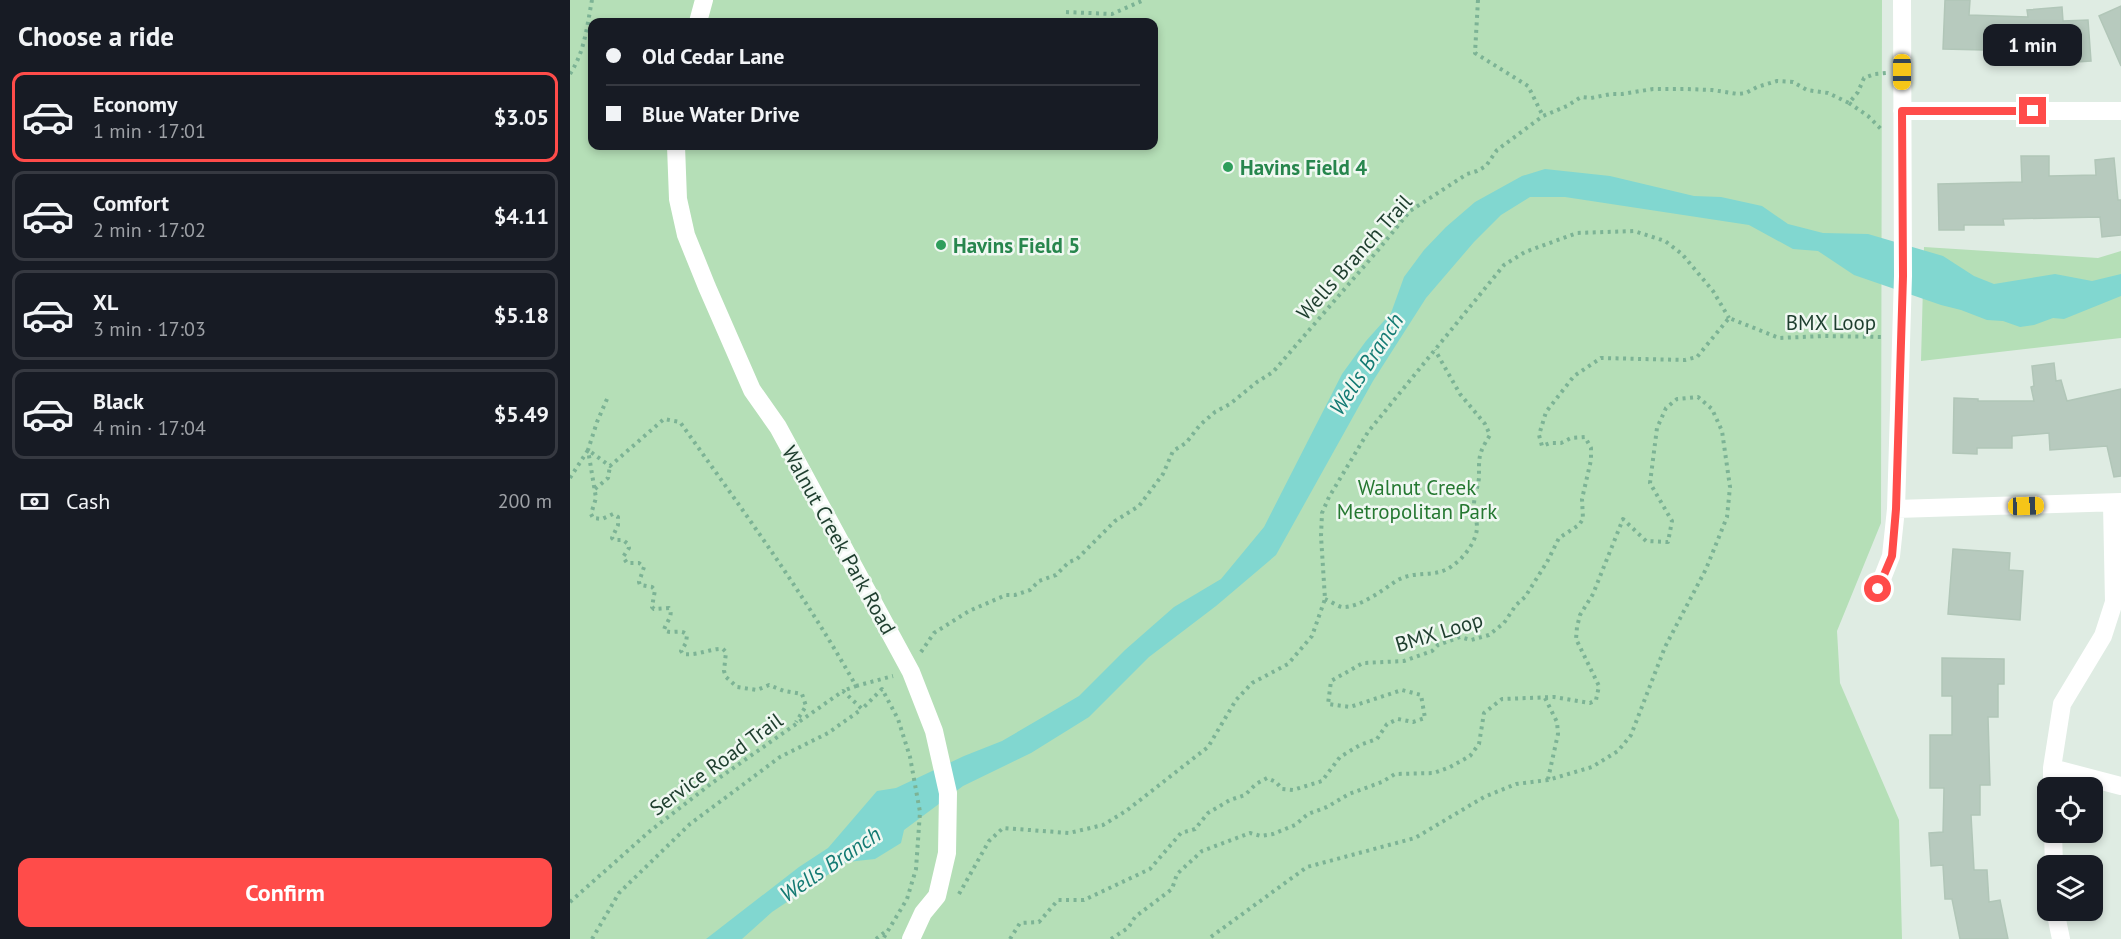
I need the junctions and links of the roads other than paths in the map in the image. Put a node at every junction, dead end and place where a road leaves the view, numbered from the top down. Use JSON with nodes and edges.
{"nodes":[{"id":1,"x":704,"y":0,"type":"edge"},
{"id":2,"x":1902,"y":0,"type":"edge"},
{"id":3,"x":699,"y":18,"type":"edge"},
{"id":4,"x":1902,"y":111,"type":"junction"},
{"id":5,"x":2121,"y":111,"type":"edge"},
{"id":6,"x":676,"y":150,"type":"edge"},
{"id":7,"x":2117,"y":503,"type":"edge"},
{"id":8,"x":1896,"y":509,"type":"junction"},
{"id":9,"x":1878,"y":589,"type":"dead end"},
{"id":10,"x":2052,"y":768,"type":"junction"},
{"id":11,"x":2052,"y":777,"type":"edge"},
{"id":12,"x":2121,"y":786,"type":"edge"},
{"id":13,"x":2057,"y":921,"type":"edge"},
{"id":14,"x":911,"y":939,"type":"edge"},
{"id":15,"x":2061,"y":939,"type":"edge"}],
"edges":[{"from":1,"to":3,"type":"street"},
{"from":2,"to":4,"type":"street"},
{"from":4,"to":5,"type":"street"},
{"from":4,"to":8,"type":"street"},
{"from":6,"to":14,"type":"street","name":"Walnut Creek Park Road"},
{"from":7,"to":8,"type":"street"},
{"from":7,"to":10,"type":"street"},
{"from":8,"to":9,"type":"street"},
{"from":10,"to":11,"type":"street"},
{"from":10,"to":12,"type":"street"},
{"from":13,"to":15,"type":"street"}]}
